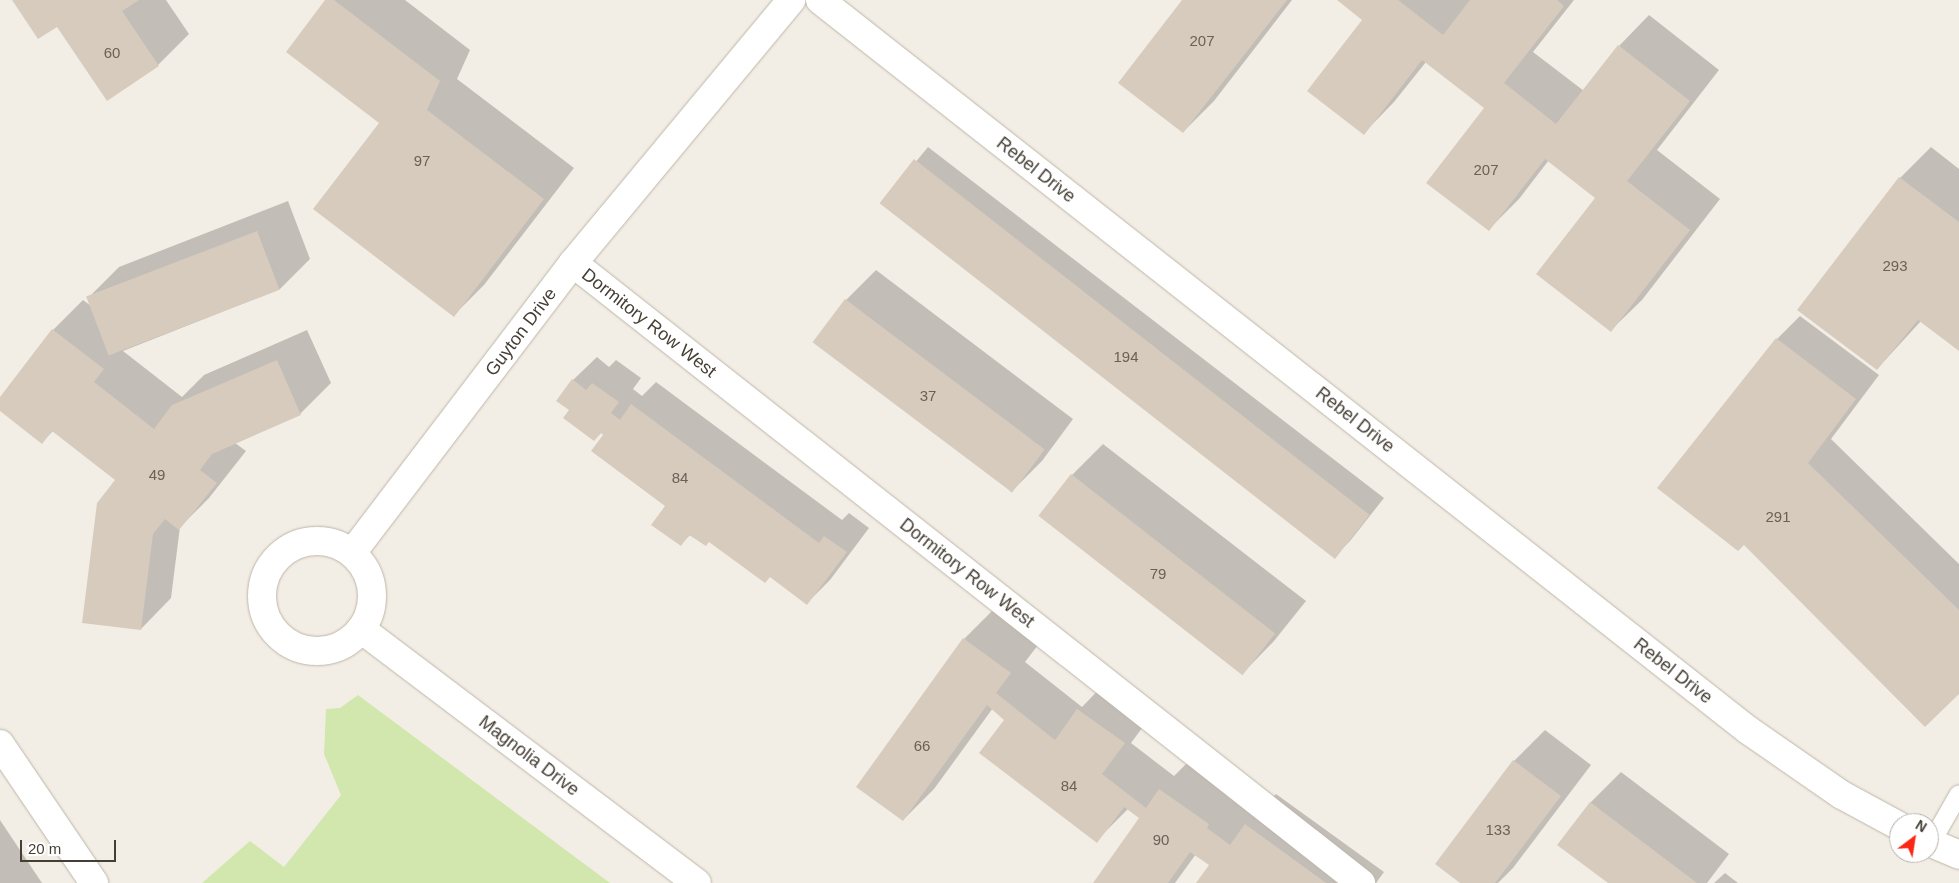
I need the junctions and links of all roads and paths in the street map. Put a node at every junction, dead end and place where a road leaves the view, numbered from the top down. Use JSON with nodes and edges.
{"nodes":[{"id":1,"x":791,"y":0,"type":"edge"},
{"id":2,"x":820,"y":0,"type":"edge"},
{"id":3,"x":573,"y":263,"type":"junction"},
{"id":4,"x":352,"y":553,"type":"junction"},
{"id":5,"x":362,"y":629,"type":"junction"},
{"id":6,"x":0,"y":744,"type":"edge"},
{"id":7,"x":1959,"y":794,"type":"edge"},
{"id":8,"x":1889,"y":821,"type":"edge"},
{"id":9,"x":1939,"y":827,"type":"edge"},
{"id":10,"x":1939,"y":846,"type":"edge"},
{"id":11,"x":1959,"y":855,"type":"edge"},
{"id":12,"x":94,"y":883,"type":"edge"},
{"id":13,"x":697,"y":883,"type":"edge"},
{"id":14,"x":1361,"y":883,"type":"edge"}],
"edges":[{"from":1,"to":3,"type":"street","name":"Guyton Drive"},
{"from":2,"to":8,"type":"street","name":"Rebel Drive"},
{"from":3,"to":4,"type":"street","name":"Guyton Drive"},
{"from":3,"to":14,"type":"street","name":"Dormitory Row West"},
{"from":4,"to":5,"type":"street"},
{"from":4,"to":5,"type":"street"},
{"from":5,"to":13,"type":"street","name":"Magnolia Drive"},
{"from":6,"to":12,"type":"street"},
{"from":7,"to":9,"type":"lane"},
{"from":10,"to":11,"type":"street"}]}
